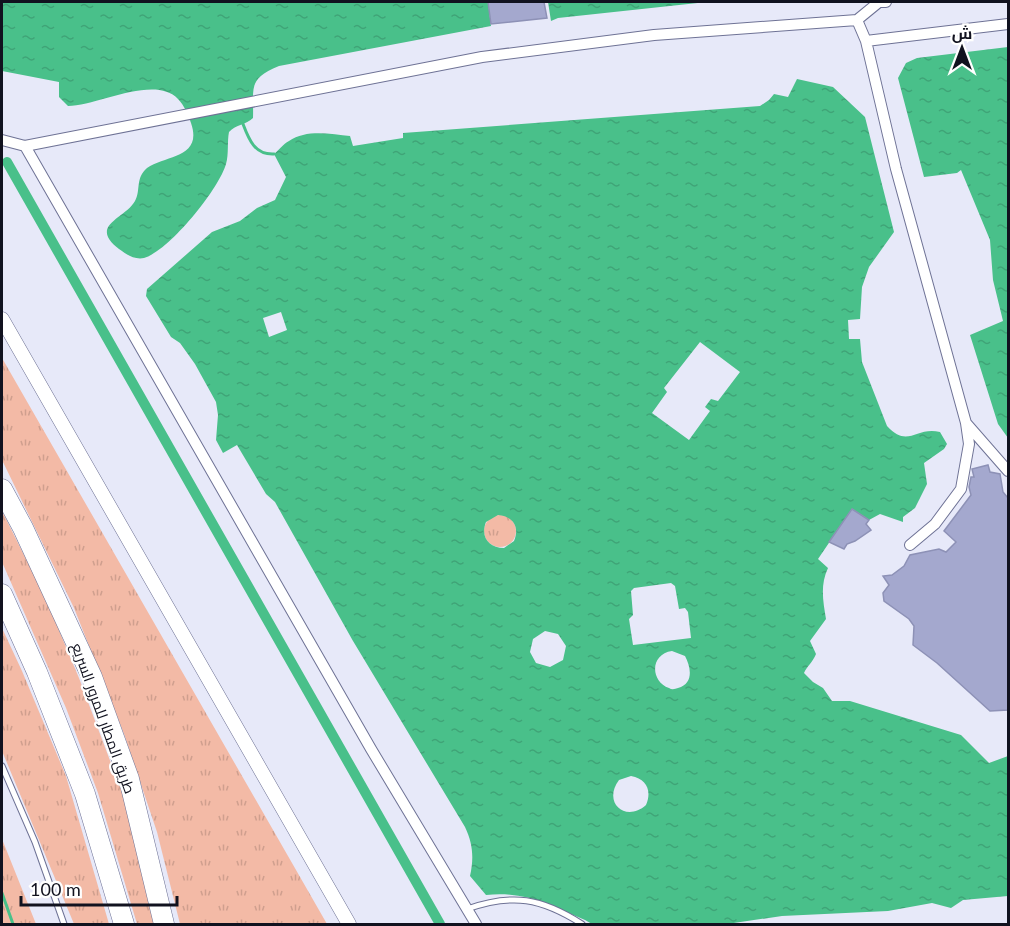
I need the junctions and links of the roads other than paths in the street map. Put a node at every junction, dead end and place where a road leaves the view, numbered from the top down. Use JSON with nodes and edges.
{"nodes":[{"id":1,"x":886,"y":2,"type":"edge"},
{"id":2,"x":857,"y":20,"type":"junction"},
{"id":3,"x":1008,"y":24,"type":"edge"},
{"id":4,"x":866,"y":41,"type":"junction"},
{"id":5,"x":2,"y":140,"type":"edge"},
{"id":6,"x":25,"y":146,"type":"junction"},
{"id":7,"x":2,"y":319,"type":"edge"},
{"id":8,"x":966,"y":423,"type":"junction"},
{"id":9,"x":1008,"y":471,"type":"edge"},
{"id":10,"x":2,"y":489,"type":"edge"},
{"id":11,"x":910,"y":545,"type":"dead end"},
{"id":12,"x":2,"y":594,"type":"edge"},
{"id":13,"x":2,"y":766,"type":"edge"},
{"id":14,"x":467,"y":909,"type":"junction"},
{"id":15,"x":64,"y":924,"type":"edge"},
{"id":16,"x":124,"y":924,"type":"edge"},
{"id":17,"x":164,"y":924,"type":"edge"},
{"id":18,"x":349,"y":924,"type":"edge"},
{"id":19,"x":476,"y":924,"type":"edge"},
{"id":20,"x":582,"y":924,"type":"edge"}],
"edges":[{"from":1,"to":2,"type":"street"},
{"from":2,"to":4,"type":"street"},
{"from":2,"to":6,"type":"street"},
{"from":3,"to":4,"type":"street"},
{"from":4,"to":8,"type":"street"},
{"from":5,"to":6,"type":"street"},
{"from":6,"to":14,"type":"street"},
{"from":7,"to":18,"type":"street"},
{"from":8,"to":9,"type":"street"},
{"from":8,"to":11,"type":"street"},
{"from":10,"to":17,"type":"highway","name":"طريق المطار للمرور السريع"},
{"from":12,"to":16,"type":"highway"},
{"from":13,"to":15,"type":"lane"},
{"from":14,"to":19,"type":"street"},
{"from":14,"to":20,"type":"lane"}]}
